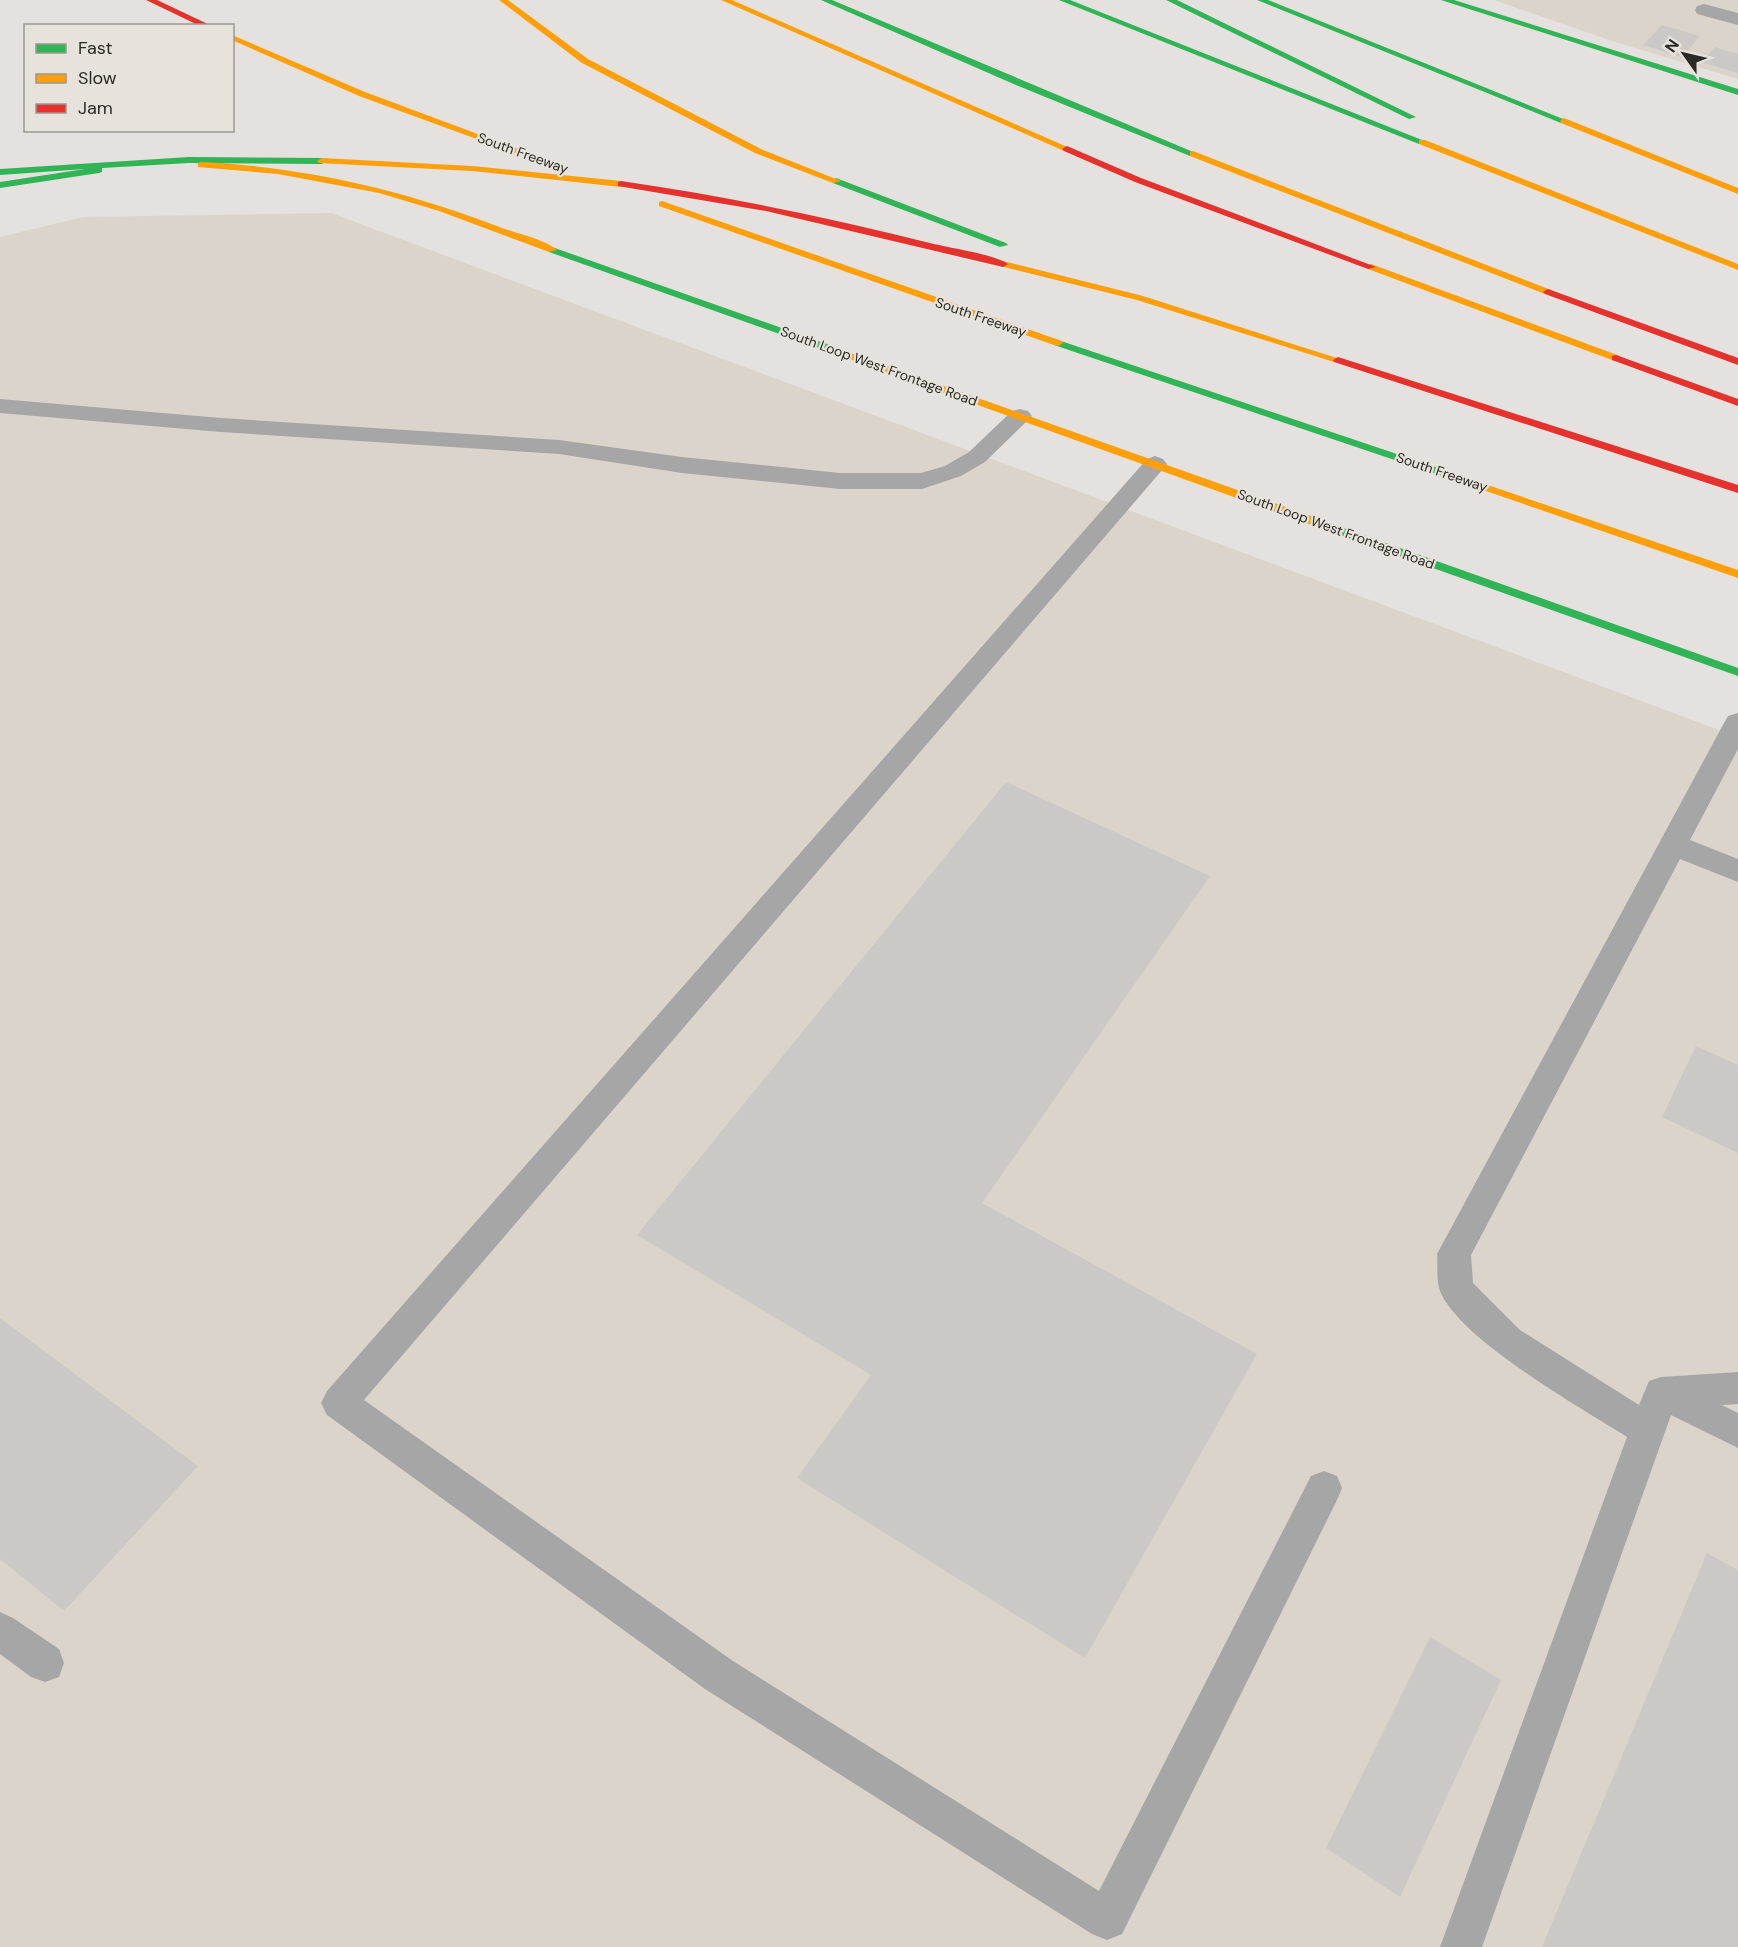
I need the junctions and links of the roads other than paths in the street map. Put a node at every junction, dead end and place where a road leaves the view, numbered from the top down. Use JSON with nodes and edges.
{"nodes":[{"id":1,"x":150,"y":0,"type":"edge"},
{"id":2,"x":503,"y":0,"type":"edge"},
{"id":3,"x":725,"y":0,"type":"edge"},
{"id":4,"x":825,"y":0,"type":"edge"},
{"id":5,"x":1063,"y":0,"type":"edge"},
{"id":6,"x":1170,"y":0,"type":"edge"},
{"id":7,"x":1261,"y":0,"type":"edge"},
{"id":8,"x":1445,"y":0,"type":"edge"},
{"id":9,"x":1704,"y":10,"type":"dead end"},
{"id":10,"x":1738,"y":20,"type":"edge"},
{"id":11,"x":203,"y":24,"type":"edge"},
{"id":12,"x":234,"y":38,"type":"edge"},
{"id":13,"x":1738,"y":92,"type":"edge"},
{"id":14,"x":1420,"y":122,"type":"dead end"},
{"id":15,"x":1450,"y":138,"type":"dead end"},
{"id":16,"x":0,"y":172,"type":"edge"},
{"id":17,"x":0,"y":185,"type":"edge"},
{"id":18,"x":1738,"y":191,"type":"edge"},
{"id":19,"x":1562,"y":197,"type":"junction"},
{"id":20,"x":1738,"y":267,"type":"edge"},
{"id":21,"x":1140,"y":298,"type":"junction"},
{"id":22,"x":1738,"y":362,"type":"edge"},
{"id":23,"x":1738,"y":403,"type":"edge"},
{"id":24,"x":0,"y":406,"type":"edge"},
{"id":25,"x":1020,"y":416,"type":"junction"},
{"id":26,"x":1155,"y":464,"type":"junction"},
{"id":27,"x":1738,"y":489,"type":"edge"},
{"id":28,"x":1738,"y":574,"type":"edge"},
{"id":29,"x":1738,"y":672,"type":"edge"},
{"id":30,"x":1738,"y":723,"type":"edge"},
{"id":31,"x":1673,"y":845,"type":"junction"},
{"id":32,"x":1738,"y":871,"type":"edge"},
{"id":33,"x":1738,"y":1388,"type":"edge"},
{"id":34,"x":1661,"y":1393,"type":"junction"},
{"id":35,"x":1648,"y":1431,"type":"junction"},
{"id":36,"x":1738,"y":1431,"type":"edge"},
{"id":37,"x":1324,"y":1488,"type":"dead end"},
{"id":38,"x":0,"y":1631,"type":"edge"},
{"id":39,"x":45,"y":1663,"type":"dead end"},
{"id":40,"x":1461,"y":1947,"type":"edge"}],
"edges":[{"from":1,"to":11,"type":"main road"},
{"from":2,"to":21,"type":"main road"},
{"from":3,"to":23,"type":"main road"},
{"from":4,"to":22,"type":"main road"},
{"from":5,"to":19,"type":"main road"},
{"from":6,"to":14,"type":"main road"},
{"from":7,"to":18,"type":"main road"},
{"from":8,"to":13,"type":"main road"},
{"from":9,"to":10,"type":"lane"},
{"from":12,"to":28,"type":"main road","name":"South Freeway"},
{"from":15,"to":19,"type":"main road"},
{"from":16,"to":21,"type":"main road"},
{"from":17,"to":25,"type":"main road","name":"South Loop West Frontage Road"},
{"from":19,"to":20,"type":"main road"},
{"from":21,"to":27,"type":"main road"},
{"from":24,"to":25,"type":"lane"},
{"from":25,"to":26,"type":"main road","name":"South Loop West Frontage Road"},
{"from":26,"to":29,"type":"main road","name":"South Loop West Frontage Road"},
{"from":26,"to":37,"type":"lane"},
{"from":30,"to":31,"type":"lane"},
{"from":31,"to":32,"type":"lane"},
{"from":31,"to":35,"type":"lane"},
{"from":33,"to":34,"type":"lane"},
{"from":34,"to":35,"type":"lane"},
{"from":34,"to":36,"type":"lane"},
{"from":35,"to":40,"type":"lane"},
{"from":38,"to":39,"type":"lane"}]}
